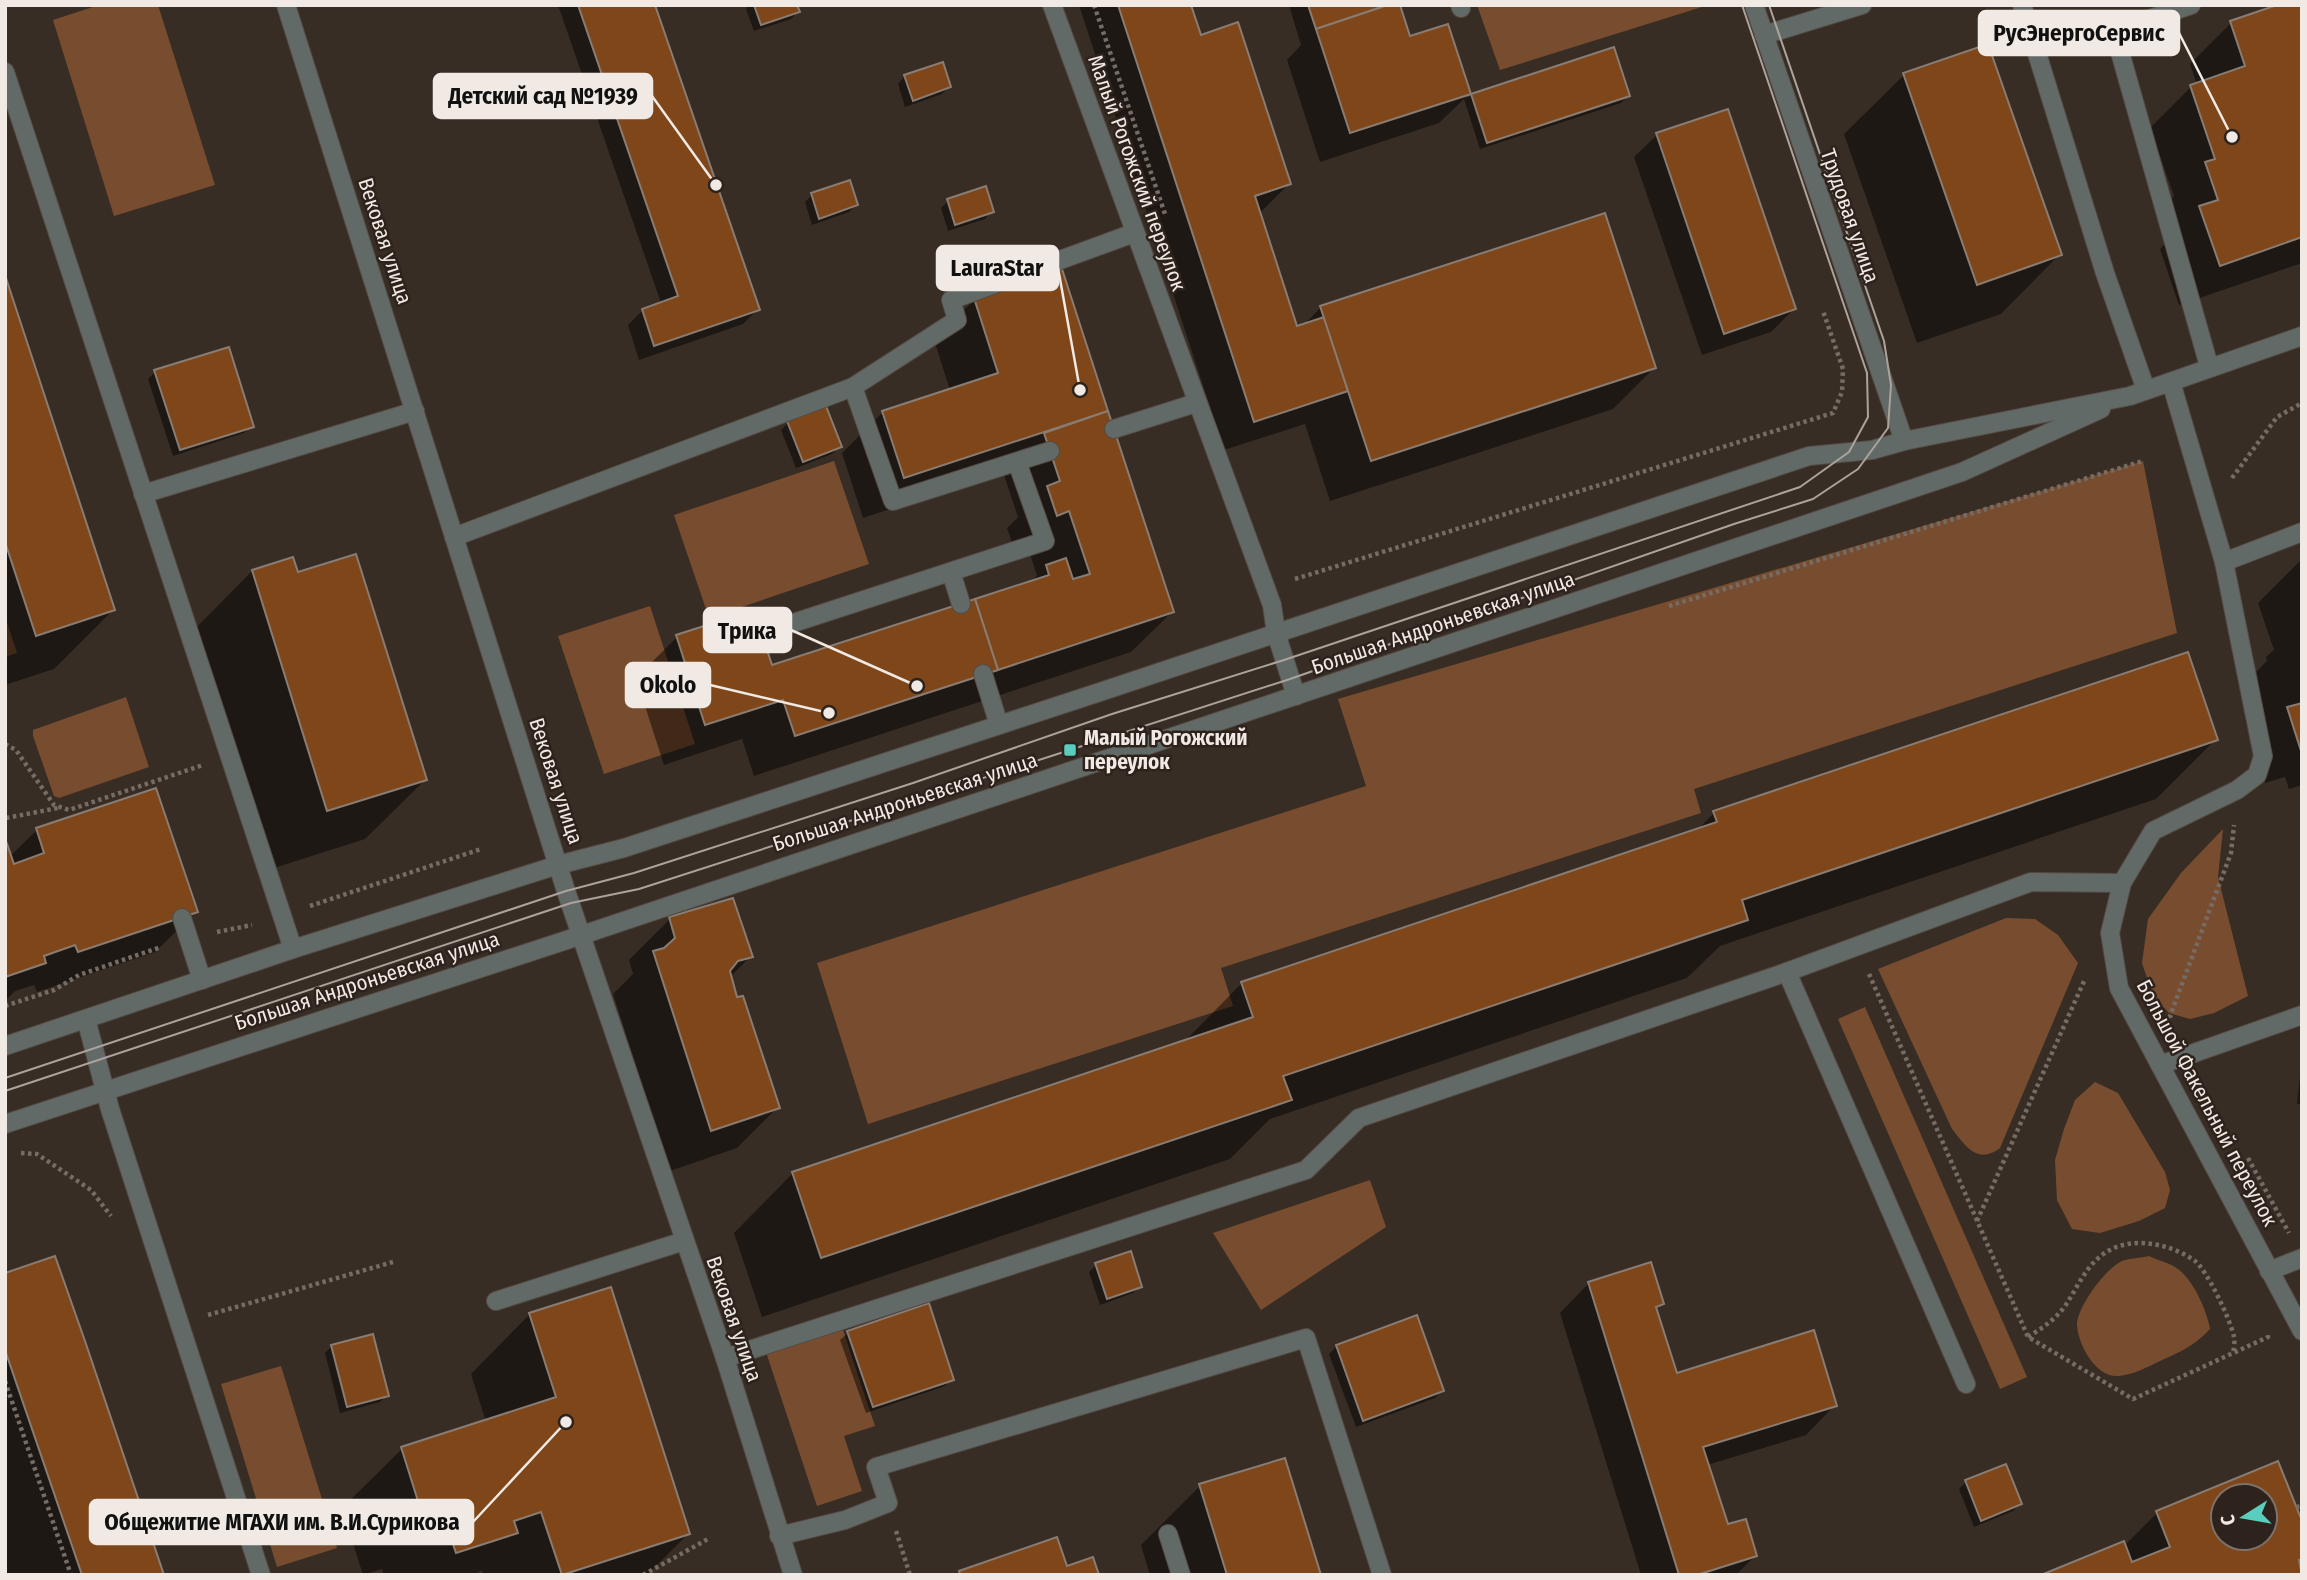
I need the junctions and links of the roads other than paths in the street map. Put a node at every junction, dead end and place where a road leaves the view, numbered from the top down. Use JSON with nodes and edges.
{"nodes":[{"id":1,"x":286,"y":5,"type":"edge"},
{"id":2,"x":1052,"y":5,"type":"edge"},
{"id":3,"x":1754,"y":5,"type":"edge"},
{"id":4,"x":1862,"y":5,"type":"edge"},
{"id":5,"x":2022,"y":5,"type":"edge"},
{"id":6,"x":2191,"y":5,"type":"edge"},
{"id":7,"x":1764,"y":35,"type":"junction"},
{"id":8,"x":5,"y":72,"type":"edge"},
{"id":9,"x":1134,"y":233,"type":"junction"},
{"id":10,"x":2302,"y":335,"type":"edge"},
{"id":11,"x":2209,"y":366,"type":"junction"},
{"id":12,"x":2171,"y":382,"type":"junction"},
{"id":13,"x":853,"y":387,"type":"junction"},
{"id":14,"x":2138,"y":393,"type":"junction"},
{"id":15,"x":1196,"y":403,"type":"junction"},
{"id":16,"x":415,"y":411,"type":"junction"},
{"id":17,"x":1114,"y":429,"type":"dead end"},
{"id":18,"x":1903,"y":441,"type":"junction"},
{"id":19,"x":1050,"y":451,"type":"dead end"},
{"id":20,"x":1017,"y":462,"type":"junction"},
{"id":21,"x":144,"y":494,"type":"junction"},
{"id":22,"x":2302,"y":532,"type":"edge"},
{"id":23,"x":454,"y":537,"type":"junction"},
{"id":24,"x":2224,"y":562,"type":"junction"},
{"id":25,"x":951,"y":572,"type":"junction"},
{"id":26,"x":961,"y":604,"type":"dead end"},
{"id":27,"x":784,"y":626,"type":"dead end"},
{"id":28,"x":1276,"y":633,"type":"junction"},
{"id":29,"x":984,"y":674,"type":"dead end"},
{"id":30,"x":1297,"y":696,"type":"junction"},
{"id":31,"x":999,"y":725,"type":"junction"},
{"id":32,"x":558,"y":865,"type":"junction"},
{"id":33,"x":2122,"y":883,"type":"junction"},
{"id":34,"x":181,"y":918,"type":"dead end"},
{"id":35,"x":582,"y":935,"type":"junction"},
{"id":36,"x":293,"y":949,"type":"junction"},
{"id":37,"x":1787,"y":972,"type":"junction"},
{"id":38,"x":202,"y":980,"type":"junction"},
{"id":39,"x":2302,"y":1015,"type":"edge"},
{"id":40,"x":86,"y":1019,"type":"junction"},
{"id":41,"x":5,"y":1046,"type":"edge"},
{"id":42,"x":2160,"y":1065,"type":"junction"},
{"id":43,"x":105,"y":1091,"type":"junction"},
{"id":44,"x":5,"y":1124,"type":"edge"},
{"id":45,"x":684,"y":1241,"type":"junction"},
{"id":46,"x":2302,"y":1258,"type":"edge"},
{"id":47,"x":2269,"y":1271,"type":"junction"},
{"id":48,"x":496,"y":1301,"type":"dead end"},
{"id":49,"x":2302,"y":1331,"type":"edge"},
{"id":50,"x":725,"y":1358,"type":"junction"},
{"id":51,"x":1966,"y":1384,"type":"dead end"},
{"id":52,"x":1168,"y":1534,"type":"dead end"},
{"id":53,"x":779,"y":1536,"type":"junction"},
{"id":54,"x":787,"y":1573,"type":"edge"},
{"id":55,"x":261,"y":1575,"type":"edge"},
{"id":56,"x":1181,"y":1575,"type":"edge"},
{"id":57,"x":1382,"y":1575,"type":"edge"}],
"edges":[{"from":1,"to":16,"type":"street","name":"Вековая улица"},
{"from":2,"to":9,"type":"street","name":"Малый Рогожский переулок"},
{"from":3,"to":7,"type":"street","name":"Трудовая улица"},
{"from":4,"to":7,"type":"street"},
{"from":5,"to":14,"type":"street"},
{"from":6,"to":11,"type":"street"},
{"from":7,"to":18,"type":"street","name":"Трудовая улица"},
{"from":8,"to":21,"type":"street"},
{"from":9,"to":13,"type":"street"},
{"from":9,"to":15,"type":"street","name":"Малый Рогожский переулок"},
{"from":10,"to":11,"type":"street","name":"Большая Андроньевская улица"},
{"from":11,"to":12,"type":"street","name":"Большая Андроньевская улица"},
{"from":12,"to":14,"type":"street","name":"Большая Андроньевская улица"},
{"from":12,"to":24,"type":"street","name":"Большой Факельный переулок"},
{"from":13,"to":20,"type":"street"},
{"from":13,"to":23,"type":"street"},
{"from":14,"to":18,"type":"street","name":"Большая Андроньевская улица"},
{"from":14,"to":30,"type":"street","name":"Большая Андроньевская улица"},
{"from":15,"to":17,"type":"street"},
{"from":15,"to":28,"type":"street","name":"Малый Рогожский переулок"},
{"from":16,"to":21,"type":"street"},
{"from":16,"to":23,"type":"street","name":"Вековая улица"},
{"from":18,"to":28,"type":"street","name":"Большая Андроньевская улица"},
{"from":19,"to":20,"type":"street"},
{"from":20,"to":25,"type":"street"},
{"from":21,"to":36,"type":"street"},
{"from":22,"to":24,"type":"street"},
{"from":23,"to":32,"type":"street","name":"Вековая улица"},
{"from":24,"to":33,"type":"street","name":"Большой Факельный переулок"},
{"from":25,"to":26,"type":"street"},
{"from":25,"to":27,"type":"street"},
{"from":28,"to":30,"type":"street","name":"Малый Рогожский переулок"},
{"from":28,"to":31,"type":"street","name":"Большая Андроньевская улица"},
{"from":29,"to":31,"type":"street"},
{"from":30,"to":35,"type":"street","name":"Большая Андроньевская улица"},
{"from":31,"to":32,"type":"street","name":"Большая Андроньевская улица"},
{"from":32,"to":35,"type":"street","name":"Вековая улица"},
{"from":32,"to":36,"type":"street","name":"Большая Андроньевская улица"},
{"from":33,"to":37,"type":"street"},
{"from":33,"to":42,"type":"street","name":"Большой Факельный переулок"},
{"from":34,"to":38,"type":"street"},
{"from":35,"to":43,"type":"street","name":"Большая Андроньевская улица"},
{"from":35,"to":45,"type":"street","name":"Вековая улица"},
{"from":36,"to":38,"type":"street","name":"Большая Андроньевская улица"},
{"from":37,"to":50,"type":"street"},
{"from":37,"to":51,"type":"street"},
{"from":38,"to":40,"type":"street","name":"Большая Андроньевская улица"},
{"from":39,"to":42,"type":"street"},
{"from":40,"to":41,"type":"street","name":"Большая Андроньевская улица"},
{"from":40,"to":43,"type":"street"},
{"from":42,"to":47,"type":"street","name":"Большой Факельный переулок"},
{"from":43,"to":44,"type":"street","name":"Большая Андроньевская улица"},
{"from":43,"to":55,"type":"street"},
{"from":45,"to":48,"type":"street"},
{"from":45,"to":50,"type":"street","name":"Вековая улица"},
{"from":46,"to":47,"type":"street"},
{"from":47,"to":49,"type":"street","name":"Большой Факельный переулок"},
{"from":50,"to":53,"type":"street","name":"Вековая улица"},
{"from":52,"to":56,"type":"street"},
{"from":53,"to":54,"type":"street","name":"Вековая улица"},
{"from":53,"to":57,"type":"street"}]}
